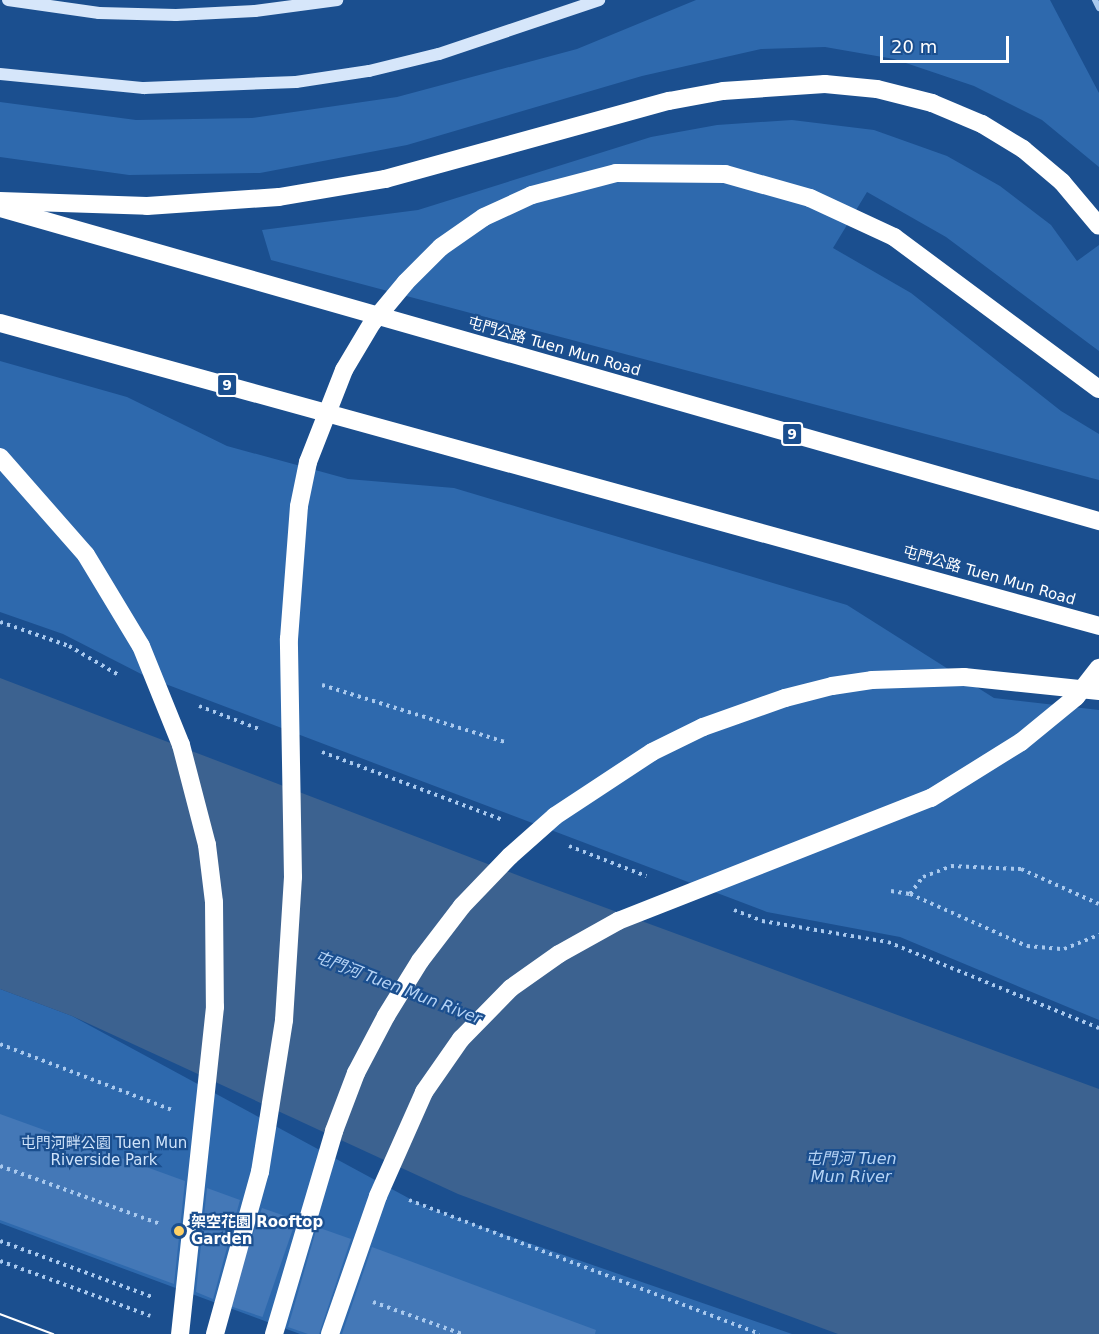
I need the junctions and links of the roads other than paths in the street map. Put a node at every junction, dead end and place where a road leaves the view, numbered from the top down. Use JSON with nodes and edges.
{"nodes":[{"id":1,"x":8,"y":0,"type":"edge"},
{"id":2,"x":337,"y":0,"type":"edge"},
{"id":3,"x":599,"y":0,"type":"edge"},
{"id":4,"x":1095,"y":0,"type":"edge"},
{"id":5,"x":1099,"y":8,"type":"edge"},
{"id":6,"x":0,"y":74,"type":"edge"},
{"id":7,"x":0,"y":201,"type":"edge"},
{"id":8,"x":0,"y":208,"type":"edge"},
{"id":9,"x":1098,"y":224,"type":"edge"},
{"id":10,"x":0,"y":322,"type":"edge"},
{"id":11,"x":1099,"y":389,"type":"edge"},
{"id":12,"x":0,"y":457,"type":"edge"},
{"id":13,"x":1099,"y":521,"type":"edge"},
{"id":14,"x":1099,"y":626,"type":"edge"},
{"id":15,"x":1099,"y":668,"type":"edge"},
{"id":16,"x":1099,"y":691,"type":"edge"},
{"id":17,"x":180,"y":1334,"type":"edge"},
{"id":18,"x":214,"y":1334,"type":"edge"},
{"id":19,"x":274,"y":1334,"type":"edge"},
{"id":20,"x":330,"y":1334,"type":"edge"}],
"edges":[{"from":1,"to":2,"type":"main road"},
{"from":3,"to":6,"type":"main road"},
{"from":4,"to":5,"type":"street"},
{"from":7,"to":9,"type":"highway"},
{"from":8,"to":13,"type":"highway","name":"屯門公路 Tuen Mun Road","number":"9"},
{"from":10,"to":14,"type":"highway","name":"屯門公路 Tuen Mun Road","number":"9"},
{"from":11,"to":18,"type":"highway"},
{"from":12,"to":17,"type":"highway"},
{"from":15,"to":20,"type":"highway"},
{"from":16,"to":19,"type":"highway"}]}
